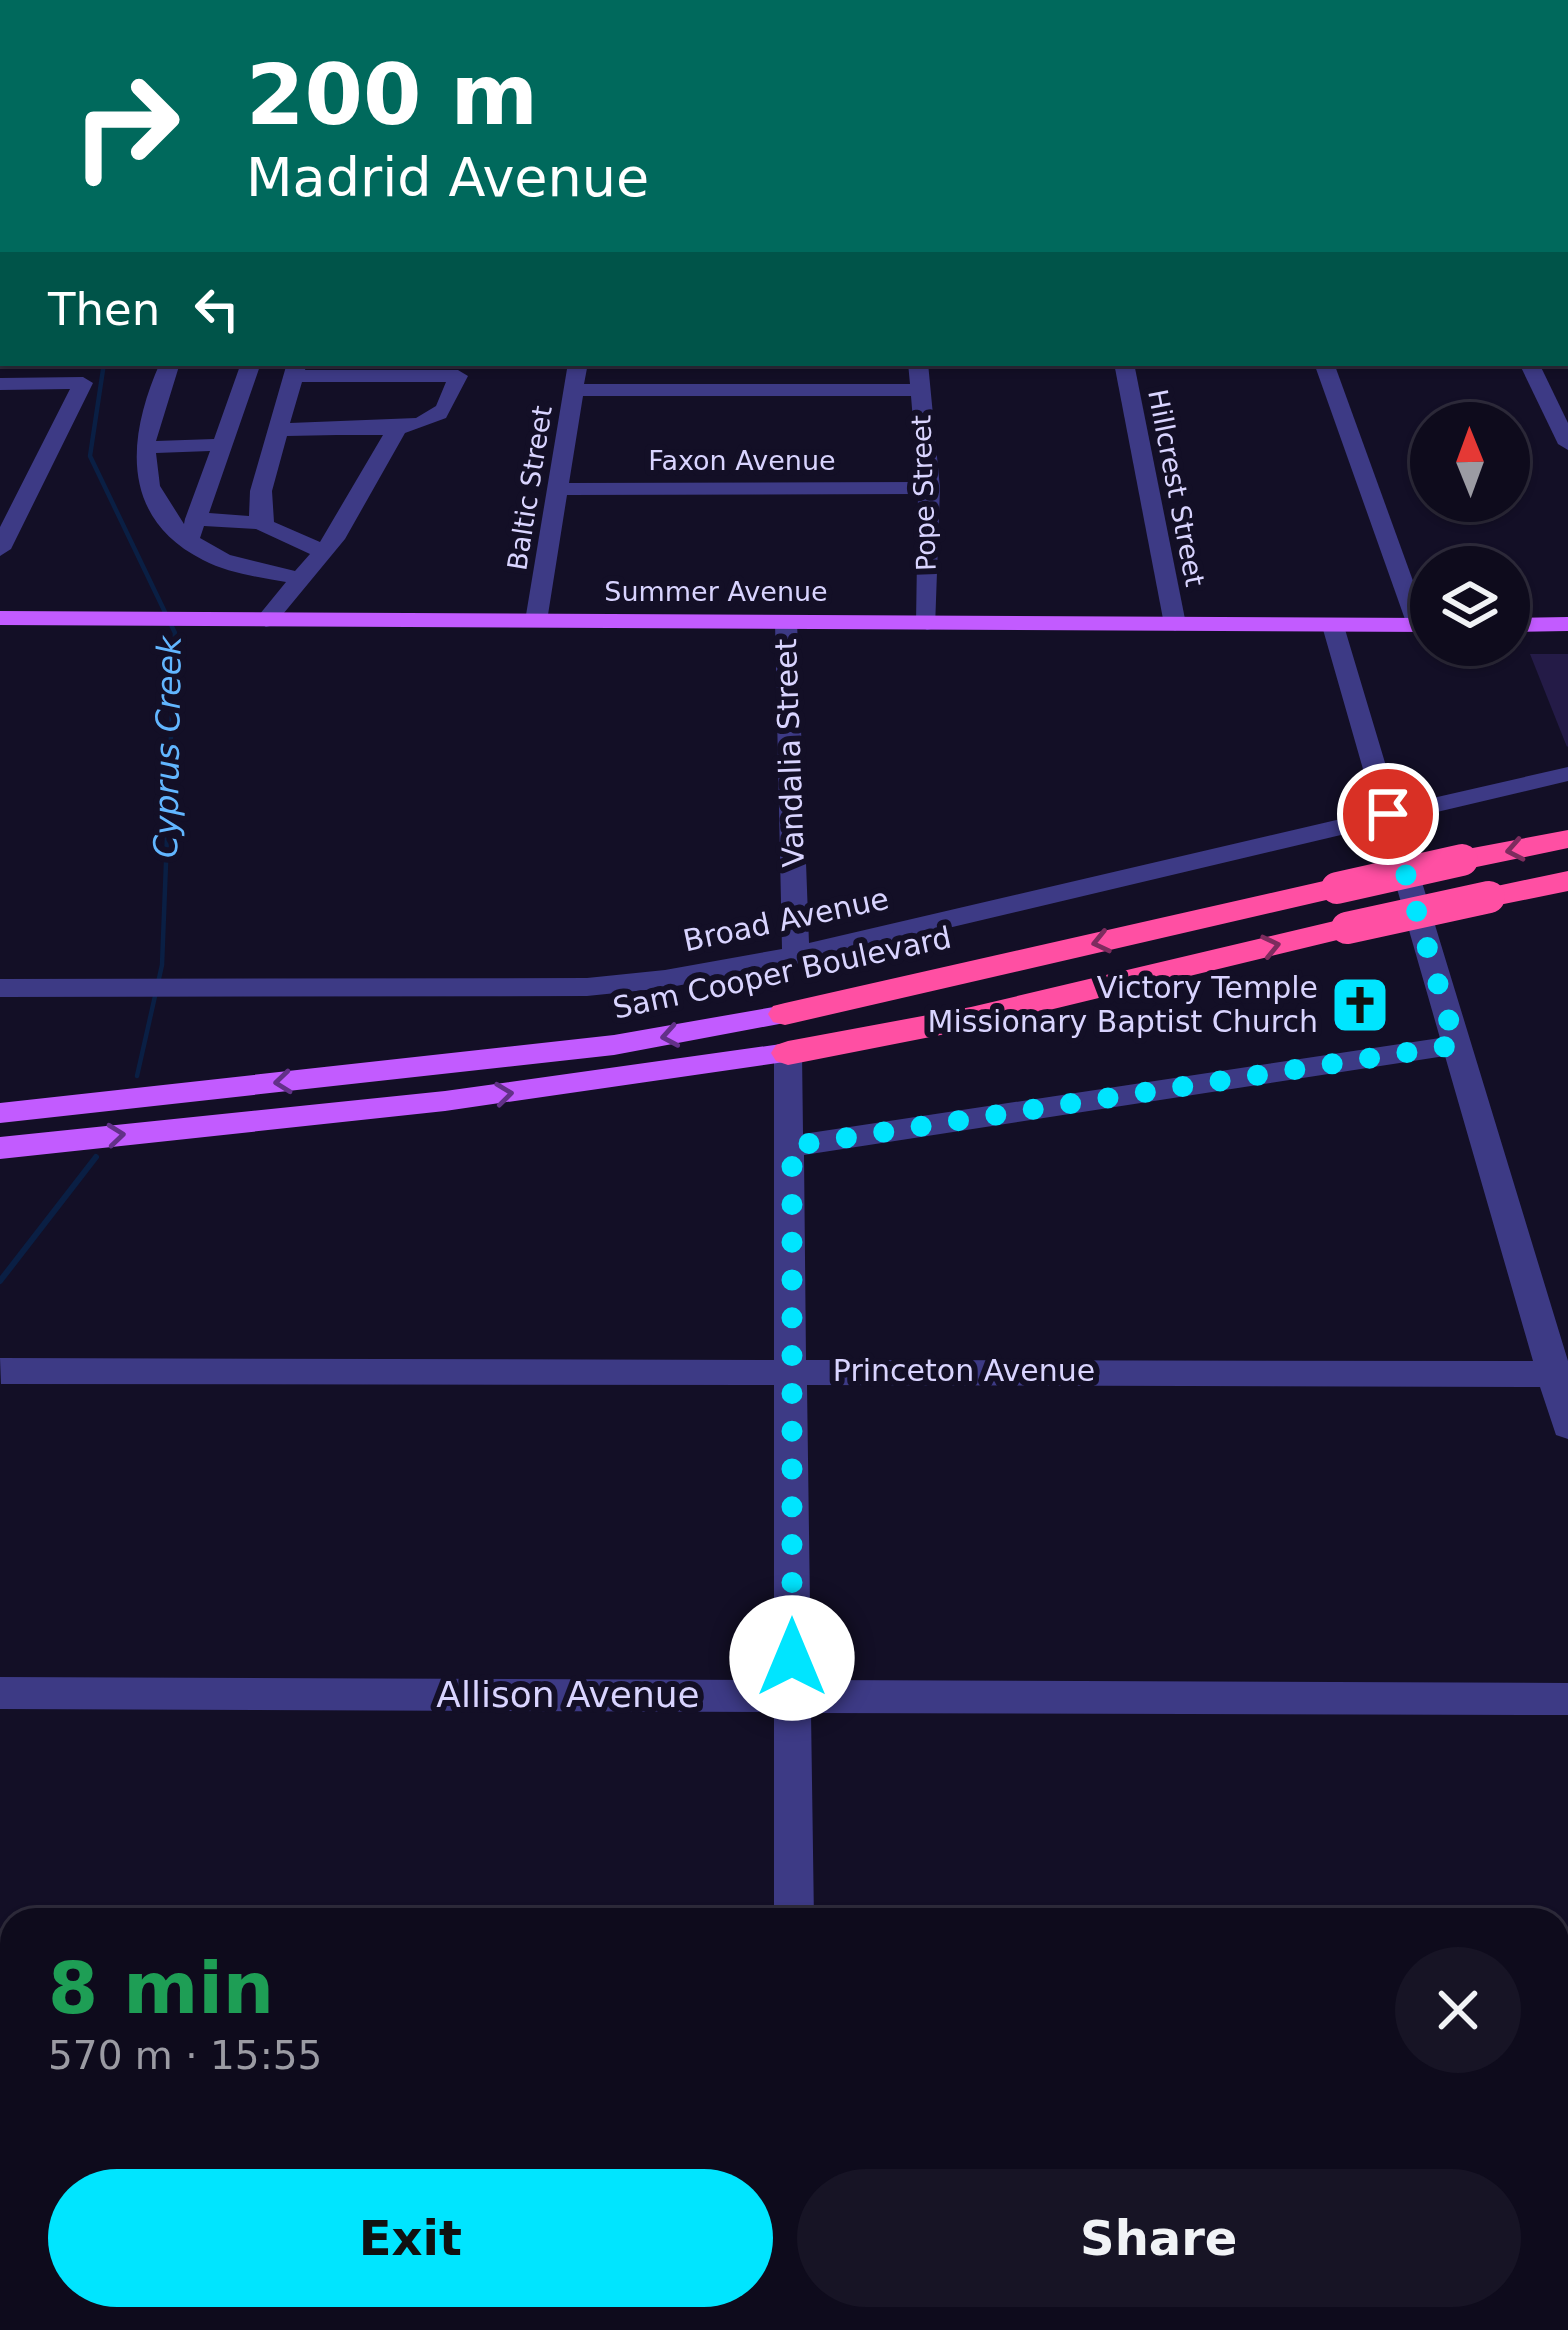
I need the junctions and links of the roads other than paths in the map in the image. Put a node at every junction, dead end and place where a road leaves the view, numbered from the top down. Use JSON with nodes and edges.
{"nodes":[{"id":1,"x":169,"y":366,"type":"edge"},
{"id":2,"x":250,"y":366,"type":"edge"},
{"id":3,"x":577,"y":366,"type":"edge"},
{"id":4,"x":918,"y":366,"type":"edge"},
{"id":5,"x":1125,"y":366,"type":"edge"},
{"id":6,"x":1325,"y":366,"type":"edge"},
{"id":7,"x":1530,"y":366,"type":"edge"},
{"id":8,"x":296,"y":369,"type":"edge"},
{"id":9,"x":459,"y":370,"type":"edge"},
{"id":10,"x":0,"y":384,"type":"edge"},
{"id":11,"x":573,"y":390,"type":"junction"},
{"id":12,"x":920,"y":390,"type":"junction"},
{"id":13,"x":398,"y":428,"type":"junction"},
{"id":14,"x":279,"y":430,"type":"junction"},
{"id":15,"x":1568,"y":444,"type":"edge"},
{"id":16,"x":222,"y":445,"type":"junction"},
{"id":17,"x":143,"y":446,"type":"junction"},
{"id":18,"x":928,"y":488,"type":"junction"},
{"id":19,"x":556,"y":489,"type":"junction"},
{"id":20,"x":262,"y":523,"type":"junction"},
{"id":21,"x":193,"y":529,"type":"junction"},
{"id":22,"x":0,"y":549,"type":"edge"},
{"id":23,"x":326,"y":552,"type":"junction"},
{"id":24,"x":300,"y":579,"type":"junction"},
{"id":25,"x":1410,"y":588,"type":"edge"},
{"id":26,"x":0,"y":618,"type":"edge"},
{"id":27,"x":266,"y":620,"type":"junction"},
{"id":28,"x":536,"y":621,"type":"junction"},
{"id":29,"x":786,"y":622,"type":"junction"},
{"id":30,"x":927,"y":623,"type":"junction"},
{"id":31,"x":1175,"y":624,"type":"junction"},
{"id":32,"x":1568,"y":624,"type":"edge"},
{"id":33,"x":1410,"y":625,"type":"edge"},
{"id":34,"x":1530,"y":625,"type":"edge"},
{"id":35,"x":1333,"y":626,"type":"junction"},
{"id":36,"x":1568,"y":774,"type":"edge"},
{"id":37,"x":1388,"y":814,"type":"junction"},
{"id":38,"x":1568,"y":839,"type":"edge"},
{"id":39,"x":1568,"y":881,"type":"edge"},
{"id":40,"x":796,"y":956,"type":"junction"},
{"id":41,"x":0,"y":988,"type":"edge"},
{"id":42,"x":785,"y":1014,"type":"joint"},
{"id":43,"x":1456,"y":1045,"type":"junction"},
{"id":44,"x":788,"y":1053,"type":"junction"},
{"id":45,"x":0,"y":1113,"type":"edge"},
{"id":46,"x":792,"y":1146,"type":"junction"},
{"id":47,"x":0,"y":1148,"type":"edge"},
{"id":48,"x":1,"y":1370,"type":"edge"},
{"id":49,"x":792,"y":1371,"type":"junction"},
{"id":50,"x":1560,"y":1373,"type":"edge"},
{"id":51,"x":1568,"y":1426,"type":"edge"},
{"id":52,"x":0,"y":1693,"type":"edge"},
{"id":53,"x":792,"y":1694,"type":"junction"},
{"id":54,"x":1568,"y":1699,"type":"edge"},
{"id":55,"x":794,"y":1908,"type":"edge"}],
"edges":[{"from":1,"to":17,"type":"street"},
{"from":2,"to":16,"type":"street"},
{"from":3,"to":11,"type":"street","name":"Baltic Street"},
{"from":4,"to":12,"type":"street","name":"Pope Street"},
{"from":5,"to":31,"type":"street","name":"Hillcrest Street"},
{"from":6,"to":25,"type":"street"},
{"from":7,"to":15,"type":"street"},
{"from":8,"to":9,"type":"street"},
{"from":8,"to":14,"type":"street"},
{"from":9,"to":13,"type":"street"},
{"from":10,"to":22,"type":"street"},
{"from":11,"to":12,"type":"street"},
{"from":11,"to":19,"type":"street","name":"Baltic Street"},
{"from":12,"to":18,"type":"street","name":"Pope Street"},
{"from":13,"to":14,"type":"street"},
{"from":13,"to":23,"type":"street"},
{"from":14,"to":20,"type":"street"},
{"from":16,"to":17,"type":"street"},
{"from":16,"to":21,"type":"street"},
{"from":17,"to":21,"type":"street"},
{"from":18,"to":19,"type":"street","name":"Faxon Avenue"},
{"from":18,"to":30,"type":"street","name":"Pope Street"},
{"from":19,"to":28,"type":"street","name":"Baltic Street"},
{"from":20,"to":21,"type":"street"},
{"from":20,"to":23,"type":"street"},
{"from":21,"to":24,"type":"street"},
{"from":23,"to":24,"type":"street"},
{"from":24,"to":27,"type":"street"},
{"from":26,"to":27,"type":"main road","name":"Summer Avenue"},
{"from":27,"to":28,"type":"main road","name":"Summer Avenue"},
{"from":28,"to":29,"type":"main road","name":"Summer Avenue"},
{"from":29,"to":30,"type":"main road","name":"Summer Avenue"},
{"from":29,"to":40,"type":"street","name":"Vandalia Street"},
{"from":30,"to":31,"type":"main road","name":"Summer Avenue"},
{"from":31,"to":35,"type":"main road","name":"Summer Avenue"},
{"from":32,"to":34,"type":"main road"},
{"from":33,"to":35,"type":"main road","name":"Summer Avenue"},
{"from":35,"to":37,"type":"street"},
{"from":36,"to":37,"type":"street","name":"Broad Avenue"},
{"from":37,"to":40,"type":"street","name":"Broad Avenue"},
{"from":37,"to":43,"type":"street"},
{"from":38,"to":42,"type":"highway","name":"Sam Cooper Boulevard","one_way":true,"bridge":true},
{"from":44,"to":39,"type":"highway","one_way":true,"bridge":true},
{"from":40,"to":41,"type":"street","name":"Broad Avenue"},
{"from":42,"to":45,"type":"main road","name":"Sam Cooper Boulevard","one_way":true},
{"from":43,"to":46,"type":"street"},
{"from":43,"to":50,"type":"street"},
{"from":44,"to":46,"type":"street"},
{"from":47,"to":44,"type":"main road","one_way":true},
{"from":46,"to":49,"type":"street"},
{"from":48,"to":49,"type":"street","name":"Princeton Avenue"},
{"from":49,"to":50,"type":"street","name":"Princeton Avenue"},
{"from":49,"to":53,"type":"street"},
{"from":50,"to":51,"type":"street"},
{"from":52,"to":53,"type":"street","name":"Allison Avenue"},
{"from":53,"to":54,"type":"street","name":"Allison Avenue"},
{"from":53,"to":55,"type":"street"}]}
